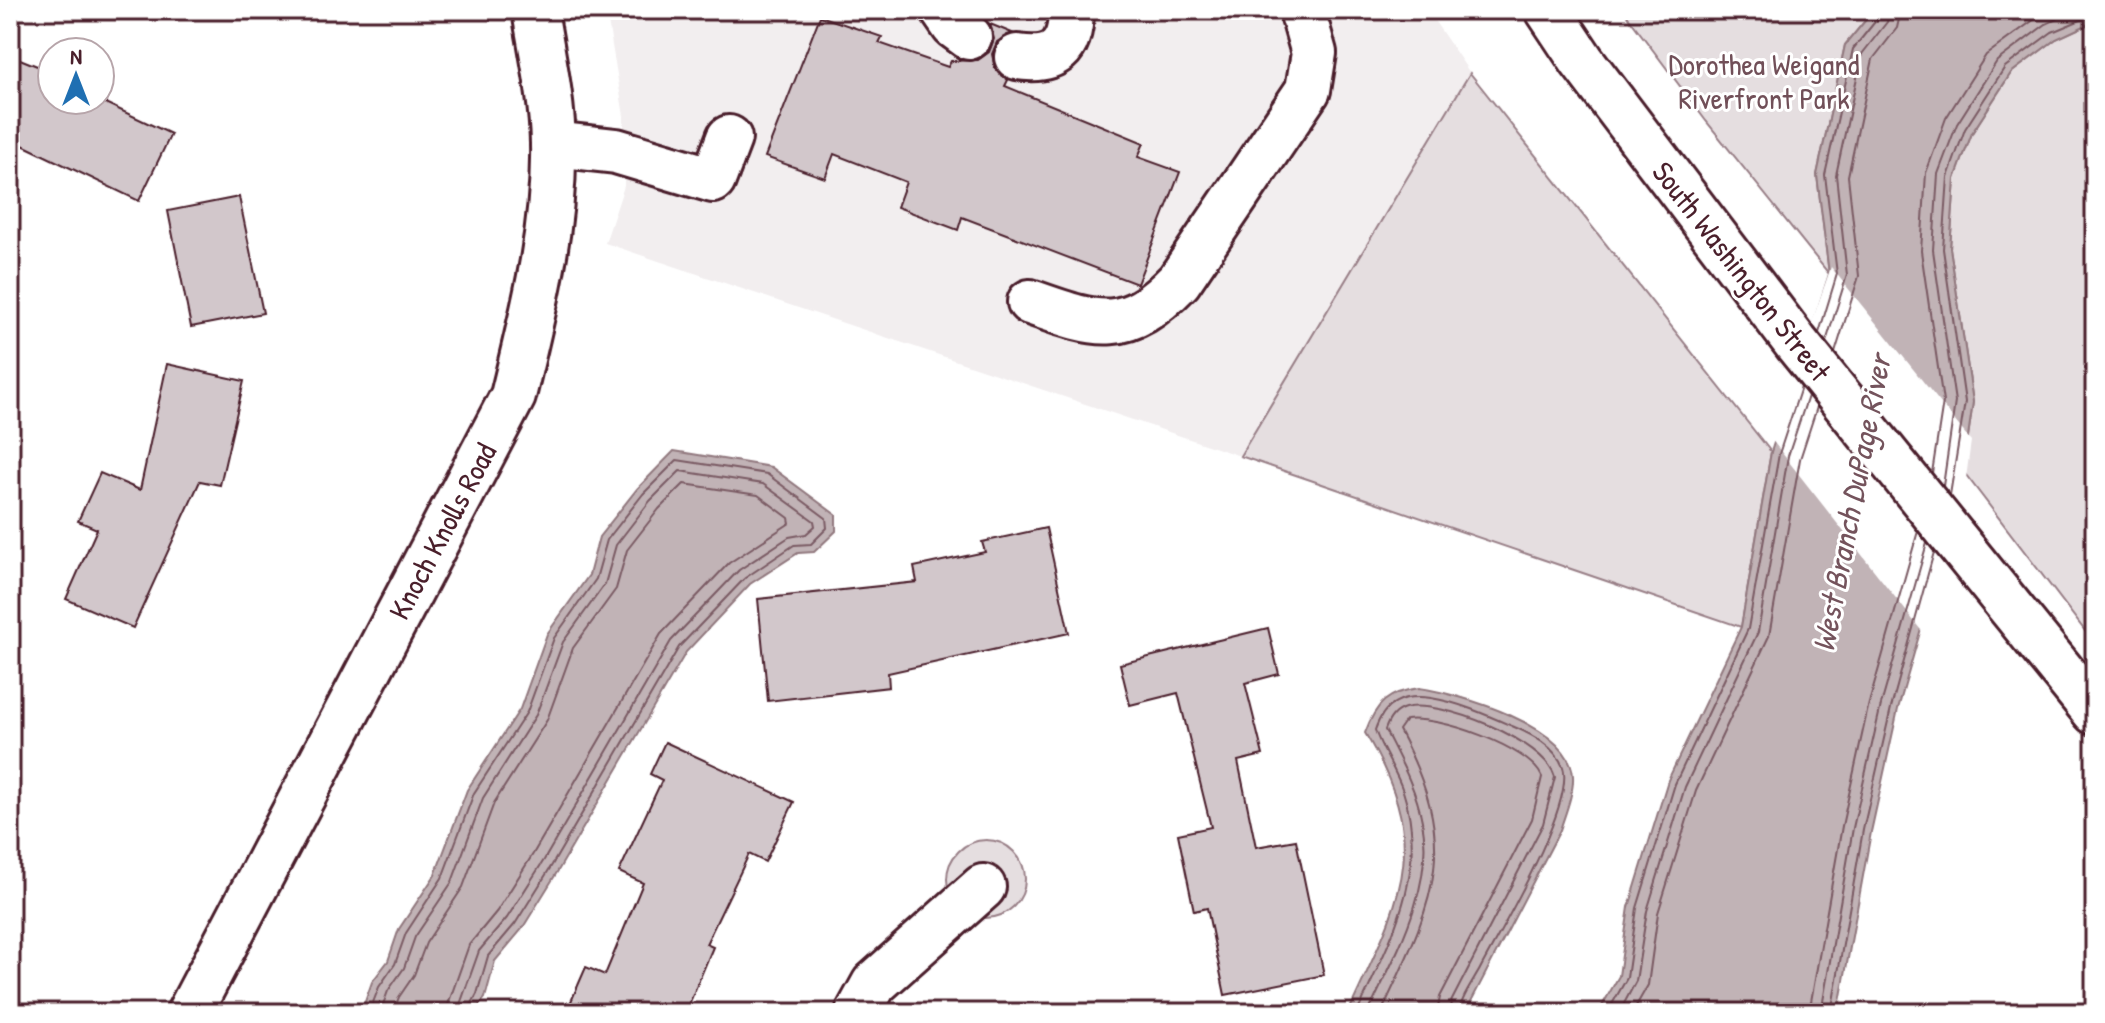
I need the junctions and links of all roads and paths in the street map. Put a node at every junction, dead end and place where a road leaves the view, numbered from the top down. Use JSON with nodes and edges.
{"nodes":[{"id":1,"x":535,"y":10,"type":"edge"},
{"id":2,"x":1071,"y":10,"type":"edge"},
{"id":3,"x":1302,"y":10,"type":"edge"},
{"id":4,"x":1548,"y":10,"type":"edge"},
{"id":5,"x":1017,"y":57,"type":"dead end"},
{"id":6,"x":729,"y":138,"type":"dead end"},
{"id":7,"x":553,"y":144,"type":"junction"},
{"id":8,"x":1030,"y":302,"type":"dead end"},
{"id":9,"x":2095,"y":712,"type":"edge"},
{"id":10,"x":983,"y":887,"type":"dead end"},
{"id":11,"x":189,"y":1013,"type":"edge"},
{"id":12,"x":858,"y":1013,"type":"edge"}],
"edges":[{"from":1,"to":7,"type":"street","name":"Knoch Knolls Road"},
{"from":2,"to":5,"type":"street"},
{"from":3,"to":8,"type":"street"},
{"from":4,"to":9,"type":"street","name":"South Washington Street"},
{"from":6,"to":7,"type":"street"},
{"from":7,"to":11,"type":"street","name":"Knoch Knolls Road"},
{"from":10,"to":12,"type":"street"}]}
